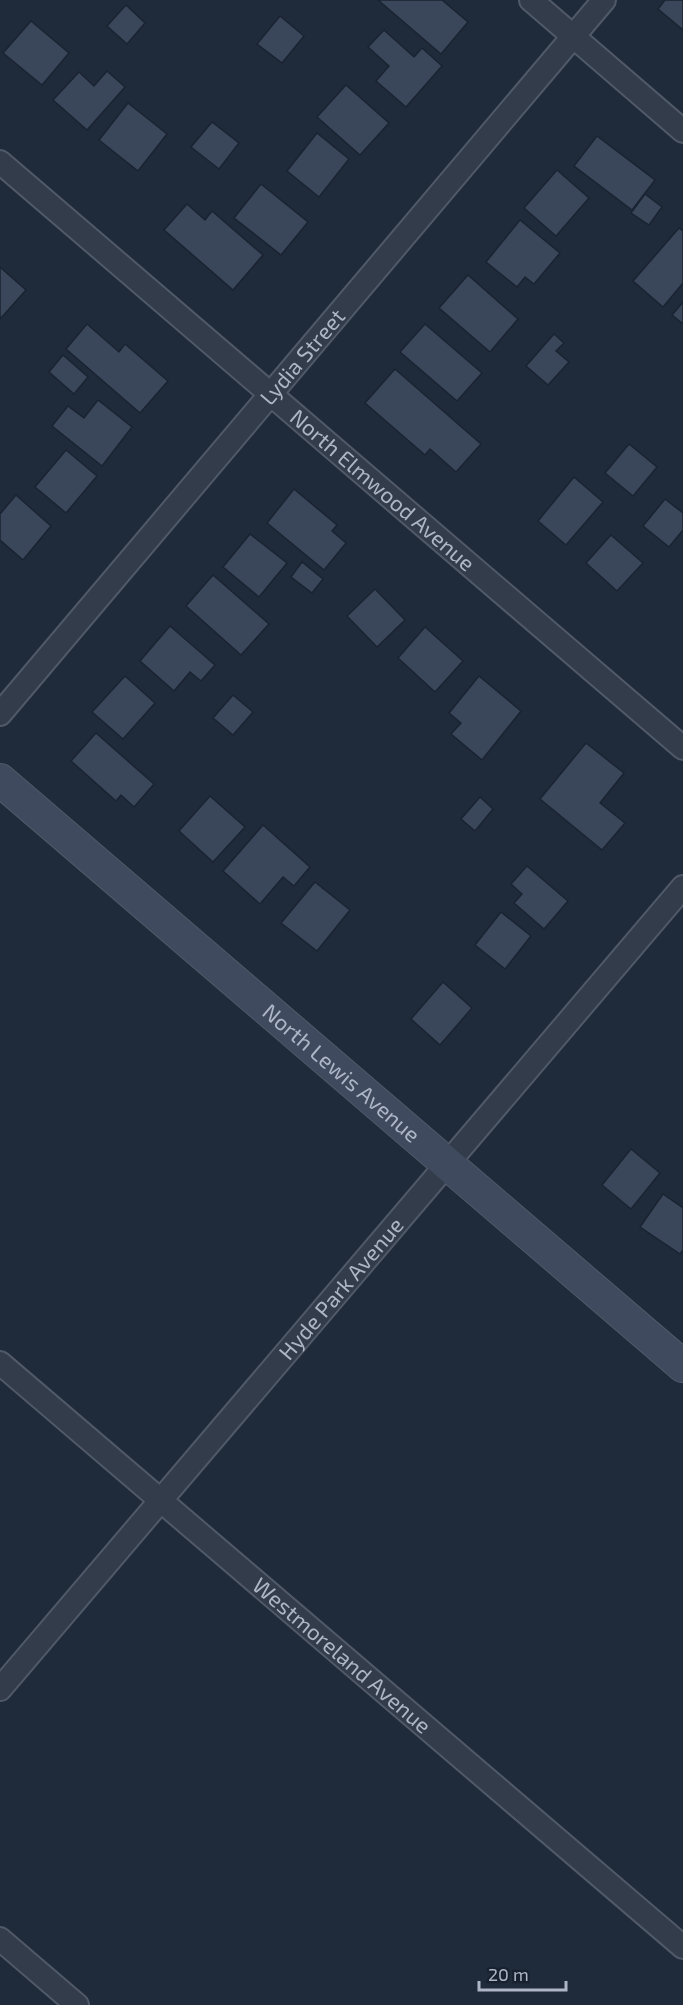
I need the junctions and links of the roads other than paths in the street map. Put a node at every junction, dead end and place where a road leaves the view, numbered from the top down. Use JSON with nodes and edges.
{"nodes":[{"id":1,"x":531,"y":0,"type":"edge"},
{"id":2,"x":604,"y":0,"type":"edge"},
{"id":3,"x":573,"y":36,"type":"junction"},
{"id":4,"x":683,"y":131,"type":"edge"},
{"id":5,"x":0,"y":162,"type":"edge"},
{"id":6,"x":270,"y":394,"type":"junction"},
{"id":7,"x":0,"y":714,"type":"edge"},
{"id":8,"x":683,"y":748,"type":"edge"},
{"id":9,"x":0,"y":780,"type":"edge"},
{"id":10,"x":683,"y":887,"type":"edge"},
{"id":11,"x":447,"y":1164,"type":"junction"},
{"id":12,"x":0,"y":1363,"type":"edge"},
{"id":13,"x":683,"y":1366,"type":"edge"},
{"id":14,"x":160,"y":1500,"type":"junction"},
{"id":15,"x":0,"y":1689,"type":"edge"},
{"id":16,"x":0,"y":1939,"type":"edge"},
{"id":17,"x":683,"y":1947,"type":"edge"},
{"id":18,"x":77,"y":2005,"type":"edge"}],
"edges":[{"from":1,"to":3,"type":"street"},
{"from":2,"to":3,"type":"street","name":"Lydia Street"},
{"from":3,"to":4,"type":"street"},
{"from":3,"to":6,"type":"street","name":"Lydia Street"},
{"from":5,"to":6,"type":"street","name":"North Elmwood Avenue"},
{"from":6,"to":7,"type":"street","name":"Lydia Street"},
{"from":6,"to":8,"type":"street","name":"North Elmwood Avenue"},
{"from":9,"to":11,"type":"main road","name":"North Lewis Avenue"},
{"from":10,"to":11,"type":"street","name":"Hyde Park Avenue"},
{"from":11,"to":13,"type":"main road","name":"North Lewis Avenue"},
{"from":11,"to":14,"type":"street","name":"Hyde Park Avenue"},
{"from":12,"to":14,"type":"street","name":"Westmoreland Avenue"},
{"from":14,"to":15,"type":"street","name":"Hyde Park Avenue"},
{"from":14,"to":17,"type":"street","name":"Westmoreland Avenue"},
{"from":16,"to":18,"type":"street"}]}
